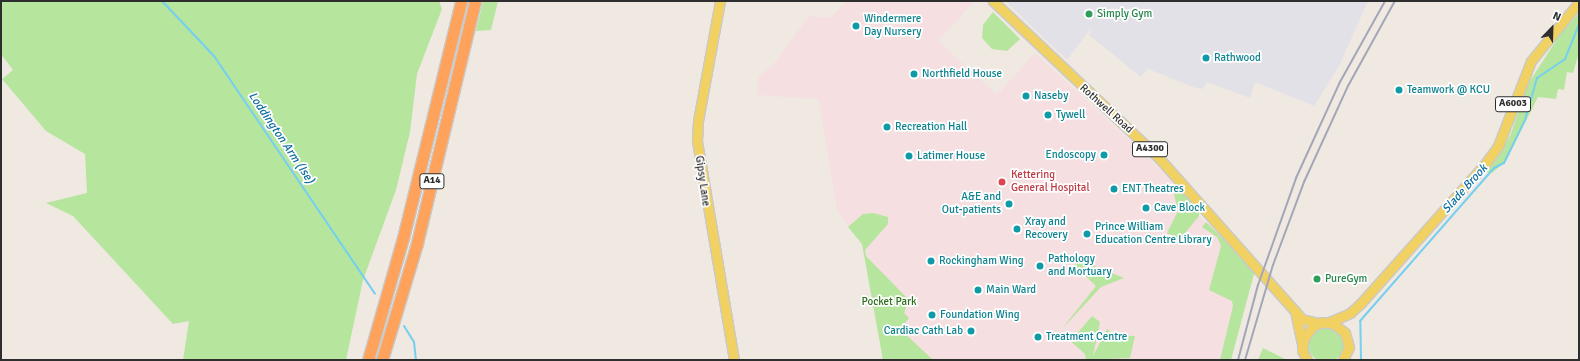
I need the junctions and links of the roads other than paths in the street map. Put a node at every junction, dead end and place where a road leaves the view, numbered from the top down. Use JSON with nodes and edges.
{"nodes":[{"id":1,"x":460,"y":1,"type":"edge"},
{"id":2,"x":475,"y":1,"type":"edge"},
{"id":3,"x":720,"y":1,"type":"edge"},
{"id":4,"x":993,"y":1,"type":"edge"},
{"id":5,"x":1579,"y":2,"type":"edge"},
{"id":6,"x":1295,"y":310,"type":"junction"},
{"id":7,"x":1350,"y":313,"type":"junction"},
{"id":8,"x":1323,"y":323,"type":"junction"},
{"id":9,"x":1348,"y":343,"type":"junction"},
{"id":10,"x":1304,"y":355,"type":"edge"},
{"id":11,"x":368,"y":360,"type":"edge"},
{"id":12,"x":382,"y":360,"type":"edge"},
{"id":13,"x":734,"y":360,"type":"edge"},
{"id":14,"x":1343,"y":360,"type":"edge"},
{"id":15,"x":1349,"y":360,"type":"edge"}],
"edges":[{"from":1,"to":11,"type":"highway","number":"A14"},
{"from":2,"to":12,"type":"highway","number":"A14"},
{"from":3,"to":13,"type":"main road","name":"Gipsy Lane"},
{"from":4,"to":6,"type":"main road","name":"Rothwell Road","number":"A4300"},
{"from":5,"to":7,"type":"main road","number":"A6003"},
{"from":6,"to":8,"type":"main road","name":"Rothwell Road","number":"A4300"},
{"from":6,"to":10,"type":"main road"},
{"from":7,"to":8,"type":"main road","number":"A6003"},
{"from":7,"to":9,"type":"main road"},
{"from":8,"to":9,"type":"main road","name":"Rothwell Road"},
{"from":8,"to":10,"type":"main road"},
{"from":9,"to":14,"type":"main road"},
{"from":9,"to":15,"type":"main road"}]}
